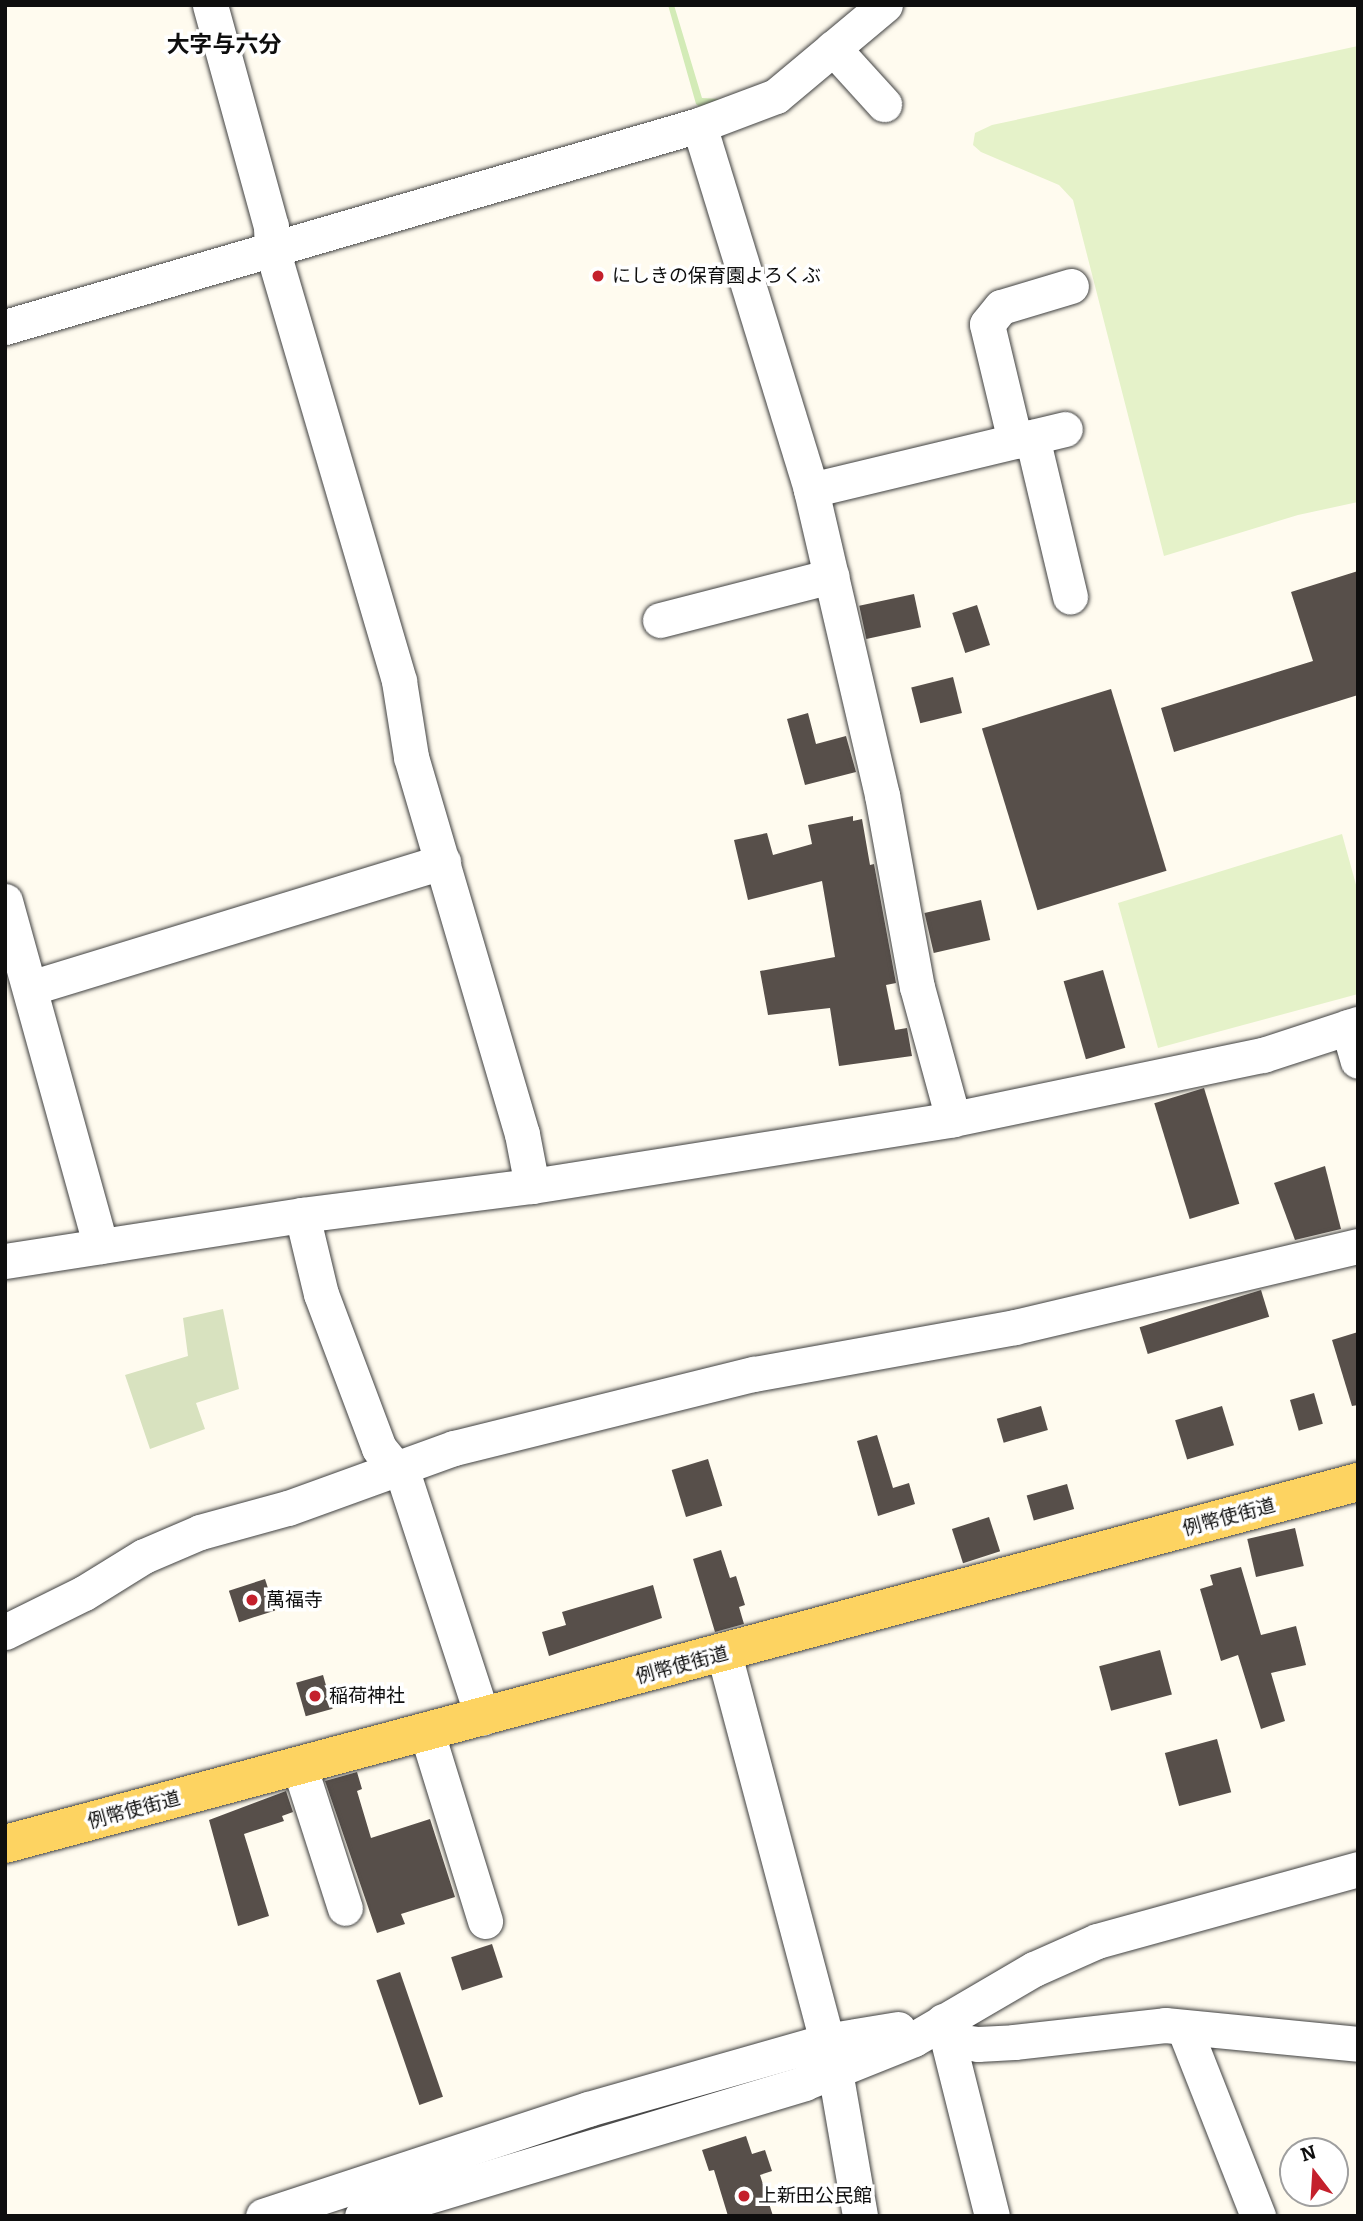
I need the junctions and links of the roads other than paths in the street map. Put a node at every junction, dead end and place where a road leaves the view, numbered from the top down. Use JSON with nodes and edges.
{"nodes":[{"id":1,"x":210,"y":5,"type":"edge"},
{"id":2,"x":885,"y":5,"type":"edge"},
{"id":3,"x":833,"y":48,"type":"junction"},
{"id":4,"x":884,"y":104,"type":"dead end"},
{"id":5,"x":699,"y":125,"type":"junction"},
{"id":6,"x":272,"y":249,"type":"junction"},
{"id":7,"x":1071,"y":286,"type":"dead end"},
{"id":8,"x":5,"y":327,"type":"edge"},
{"id":9,"x":1037,"y":435,"type":"junction"},
{"id":10,"x":811,"y":490,"type":"junction"},
{"id":11,"x":831,"y":576,"type":"junction"},
{"id":12,"x":1070,"y":597,"type":"dead end"},
{"id":13,"x":660,"y":621,"type":"dead end"},
{"id":14,"x":443,"y":862,"type":"junction"},
{"id":15,"x":5,"y":901,"type":"edge"},
{"id":16,"x":30,"y":988,"type":"junction"},
{"id":17,"x":1353,"y":1026,"type":"edge"},
{"id":18,"x":1358,"y":1061,"type":"edge"},
{"id":19,"x":953,"y":1119,"type":"junction"},
{"id":20,"x":532,"y":1186,"type":"junction"},
{"id":21,"x":302,"y":1215,"type":"junction"},
{"id":22,"x":101,"y":1246,"type":"junction"},
{"id":23,"x":1358,"y":1246,"type":"edge"},
{"id":24,"x":5,"y":1261,"type":"edge"},
{"id":25,"x":396,"y":1467,"type":"junction"},
{"id":26,"x":1358,"y":1482,"type":"edge"},
{"id":27,"x":5,"y":1632,"type":"edge"},
{"id":28,"x":724,"y":1654,"type":"junction"},
{"id":29,"x":483,"y":1718,"type":"junction"},
{"id":30,"x":426,"y":1730,"type":"junction"},
{"id":31,"x":299,"y":1765,"type":"junction"},
{"id":32,"x":5,"y":1844,"type":"edge"},
{"id":33,"x":1358,"y":1870,"type":"edge"},
{"id":34,"x":345,"y":1908,"type":"dead end"},
{"id":35,"x":485,"y":1921,"type":"dead end"},
{"id":36,"x":1184,"y":2028,"type":"junction"},
{"id":37,"x":946,"y":2030,"type":"junction"},
{"id":38,"x":1358,"y":2045,"type":"edge"},
{"id":39,"x":831,"y":2056,"type":"junction"},
{"id":40,"x":263,"y":2216,"type":"edge"},
{"id":41,"x":362,"y":2216,"type":"edge"},
{"id":42,"x":860,"y":2216,"type":"edge"},
{"id":43,"x":992,"y":2216,"type":"edge"},
{"id":44,"x":1258,"y":2216,"type":"edge"}],
"edges":[{"from":1,"to":6,"type":"street"},
{"from":2,"to":3,"type":"street"},
{"from":3,"to":4,"type":"street"},
{"from":3,"to":5,"type":"street"},
{"from":5,"to":6,"type":"street"},
{"from":5,"to":10,"type":"street"},
{"from":6,"to":8,"type":"street"},
{"from":6,"to":14,"type":"street"},
{"from":7,"to":9,"type":"street"},
{"from":9,"to":10,"type":"street"},
{"from":9,"to":12,"type":"street"},
{"from":10,"to":11,"type":"street"},
{"from":11,"to":13,"type":"street"},
{"from":11,"to":19,"type":"street"},
{"from":14,"to":16,"type":"street"},
{"from":14,"to":20,"type":"street"},
{"from":15,"to":16,"type":"street"},
{"from":16,"to":22,"type":"street"},
{"from":17,"to":18,"type":"street"},
{"from":17,"to":19,"type":"street"},
{"from":19,"to":20,"type":"street"},
{"from":20,"to":21,"type":"street"},
{"from":21,"to":22,"type":"street"},
{"from":21,"to":25,"type":"street"},
{"from":22,"to":24,"type":"street"},
{"from":23,"to":25,"type":"street"},
{"from":25,"to":27,"type":"street"},
{"from":25,"to":29,"type":"street"},
{"from":26,"to":28,"type":"main road","name":"例幣使街道"},
{"from":28,"to":29,"type":"main road","name":"例幣使街道"},
{"from":28,"to":39,"type":"street"},
{"from":29,"to":30,"type":"main road","name":"例幣使街道"},
{"from":30,"to":31,"type":"main road","name":"例幣使街道"},
{"from":30,"to":35,"type":"street"},
{"from":31,"to":32,"type":"main road","name":"例幣使街道"},
{"from":31,"to":34,"type":"street"},
{"from":33,"to":37,"type":"street"},
{"from":36,"to":37,"type":"street"},
{"from":36,"to":38,"type":"street"},
{"from":36,"to":44,"type":"street"},
{"from":37,"to":39,"type":"street"},
{"from":37,"to":43,"type":"street"},
{"from":39,"to":40,"type":"street"},
{"from":39,"to":41,"type":"street"},
{"from":39,"to":42,"type":"street"}]}
